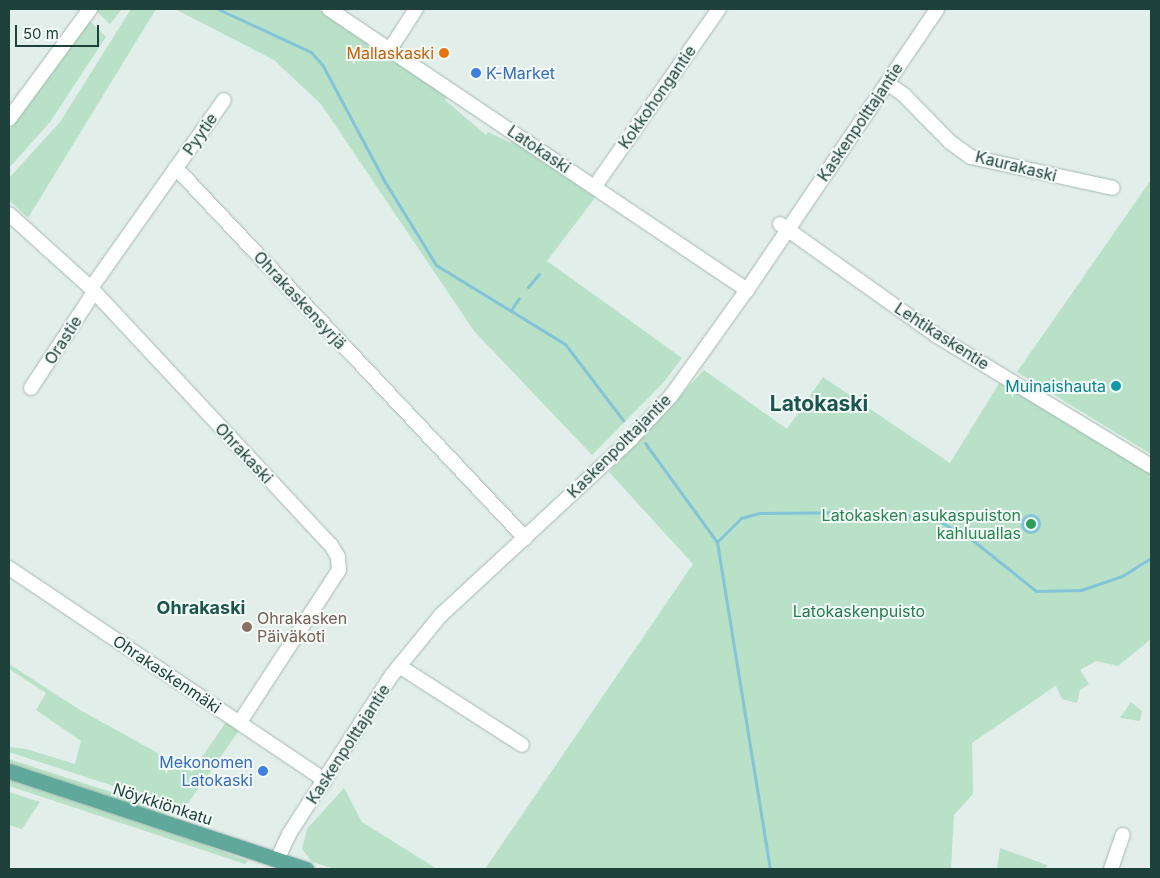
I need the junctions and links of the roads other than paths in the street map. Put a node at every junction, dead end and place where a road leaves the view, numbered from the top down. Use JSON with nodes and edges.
{"nodes":[{"id":1,"x":90,"y":9,"type":"edge"},
{"id":2,"x":330,"y":9,"type":"edge"},
{"id":3,"x":416,"y":9,"type":"edge"},
{"id":4,"x":719,"y":9,"type":"edge"},
{"id":5,"x":937,"y":9,"type":"edge"},
{"id":6,"x":390,"y":49,"type":"junction"},
{"id":7,"x":886,"y":83,"type":"junction"},
{"id":8,"x":224,"y":100,"type":"dead end"},
{"id":9,"x":9,"y":119,"type":"edge"},
{"id":10,"x":176,"y":168,"type":"junction"},
{"id":11,"x":595,"y":186,"type":"junction"},
{"id":12,"x":1113,"y":188,"type":"dead end"},
{"id":13,"x":9,"y":214,"type":"edge"},
{"id":14,"x":784,"y":227,"type":"junction"},
{"id":15,"x":93,"y":290,"type":"junction"},
{"id":16,"x":747,"y":290,"type":"junction"},
{"id":17,"x":31,"y":388,"type":"dead end"},
{"id":18,"x":1151,"y":466,"type":"edge"},
{"id":19,"x":524,"y":538,"type":"junction"},
{"id":20,"x":9,"y":568,"type":"edge"},
{"id":21,"x":399,"y":666,"type":"junction"},
{"id":22,"x":240,"y":722,"type":"junction"},
{"id":23,"x":522,"y":746,"type":"dead end"},
{"id":24,"x":9,"y":771,"type":"edge"},
{"id":25,"x":324,"y":780,"type":"junction"},
{"id":26,"x":1122,"y":835,"type":"dead end"},
{"id":27,"x":277,"y":860,"type":"junction"},
{"id":28,"x":306,"y":869,"type":"edge"},
{"id":29,"x":1111,"y":869,"type":"edge"}],
"edges":[{"from":1,"to":9,"type":"street"},
{"from":2,"to":6,"type":"street","name":"Latokaski"},
{"from":3,"to":6,"type":"street"},
{"from":4,"to":11,"type":"street","name":"Kokkohongantie"},
{"from":5,"to":7,"type":"street","name":"Kaskenpolttajantie"},
{"from":6,"to":11,"type":"street","name":"Latokaski"},
{"from":7,"to":12,"type":"street","name":"Kaurakaski"},
{"from":7,"to":14,"type":"street","name":"Kaskenpolttajantie"},
{"from":8,"to":10,"type":"street","name":"Pyytie"},
{"from":10,"to":15,"type":"street"},
{"from":10,"to":19,"type":"street","name":"Ohrakaskensyrjä"},
{"from":11,"to":16,"type":"street","name":"Latokaski"},
{"from":13,"to":15,"type":"street","name":"Ohrakaski"},
{"from":14,"to":16,"type":"street","name":"Kaskenpolttajantie"},
{"from":14,"to":18,"type":"street","name":"Lehtikaskentie"},
{"from":15,"to":17,"type":"street","name":"Orastie"},
{"from":15,"to":22,"type":"street","name":"Ohrakaski"},
{"from":16,"to":19,"type":"street","name":"Kaskenpolttajantie"},
{"from":19,"to":21,"type":"street","name":"Kaskenpolttajantie"},
{"from":20,"to":22,"type":"street","name":"Ohrakaskenmäki"},
{"from":21,"to":23,"type":"street"},
{"from":21,"to":25,"type":"street","name":"Kaskenpolttajantie"},
{"from":22,"to":25,"type":"street","name":"Ohrakaskenmäki"},
{"from":24,"to":27,"type":"main road","name":"Nöykkiönkatu"},
{"from":25,"to":27,"type":"street","name":"Kaskenpolttajantie"},
{"from":26,"to":29,"type":"street"},
{"from":27,"to":28,"type":"main road","name":"Nöykkiönkatu"}]}
